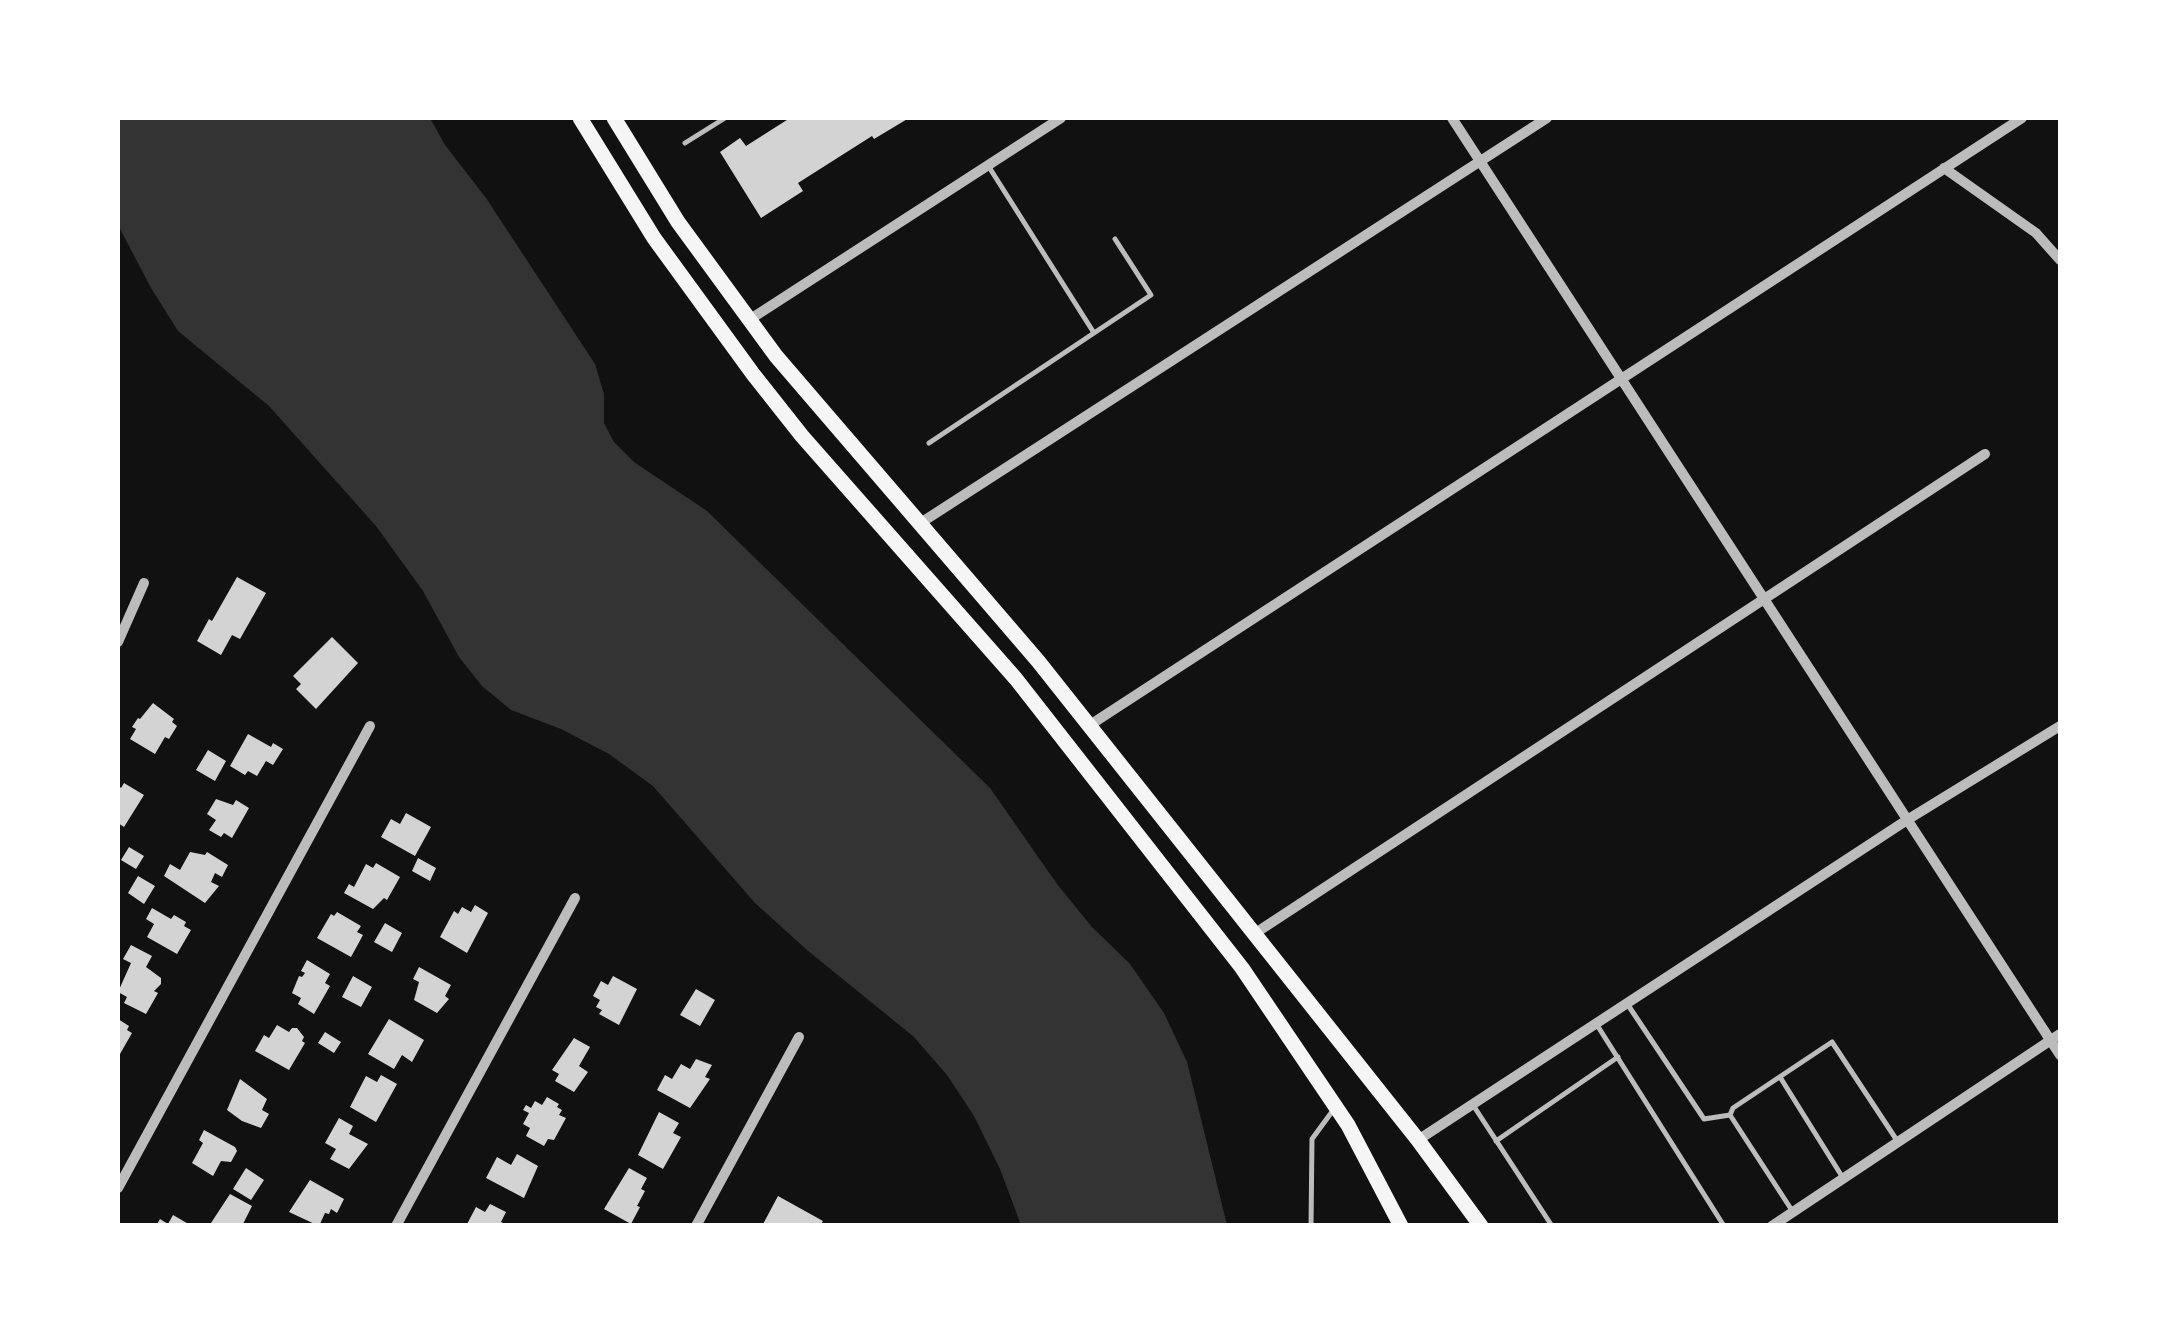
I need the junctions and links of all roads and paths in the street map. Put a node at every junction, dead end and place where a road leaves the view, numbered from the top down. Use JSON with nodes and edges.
{"nodes":[{"id":1,"x":580,"y":118,"type":"edge"},
{"id":2,"x":614,"y":118,"type":"edge"},
{"id":3,"x":725,"y":118,"type":"edge"},
{"id":4,"x":1061,"y":118,"type":"edge"},
{"id":5,"x":1452,"y":118,"type":"edge"},
{"id":6,"x":1547,"y":118,"type":"edge"},
{"id":7,"x":2022,"y":118,"type":"edge"},
{"id":8,"x":685,"y":143,"type":"dead end"},
{"id":9,"x":1480,"y":160,"type":"junction"},
{"id":10,"x":988,"y":165,"type":"junction"},
{"id":11,"x":1944,"y":168,"type":"junction"},
{"id":12,"x":1115,"y":239,"type":"dead end"},
{"id":13,"x":2060,"y":260,"type":"edge"},
{"id":14,"x":748,"y":320,"type":"junction"},
{"id":15,"x":1094,"y":333,"type":"junction"},
{"id":16,"x":1621,"y":380,"type":"junction"},
{"id":17,"x":929,"y":443,"type":"dead end"},
{"id":18,"x":1985,"y":454,"type":"dead end"},
{"id":19,"x":919,"y":524,"type":"junction"},
{"id":20,"x":144,"y":583,"type":"dead end"},
{"id":21,"x":1765,"y":601,"type":"junction"},
{"id":22,"x":118,"y":642,"type":"edge"},
{"id":23,"x":1090,"y":725,"type":"junction"},
{"id":24,"x":370,"y":726,"type":"dead end"},
{"id":25,"x":2060,"y":726,"type":"edge"},
{"id":26,"x":1908,"y":820,"type":"junction"},
{"id":27,"x":574,"y":898,"type":"dead end"},
{"id":28,"x":1254,"y":934,"type":"junction"},
{"id":29,"x":1628,"y":1006,"type":"junction"},
{"id":30,"x":1597,"y":1025,"type":"junction"},
{"id":31,"x":799,"y":1037,"type":"dead end"},
{"id":32,"x":2056,"y":1037,"type":"edge"},
{"id":33,"x":2060,"y":1055,"type":"edge"},
{"id":34,"x":1618,"y":1058,"type":"junction"},
{"id":35,"x":1780,"y":1077,"type":"junction"},
{"id":36,"x":1472,"y":1105,"type":"junction"},
{"id":37,"x":1336,"y":1107,"type":"junction"},
{"id":38,"x":1730,"y":1115,"type":"junction"},
{"id":39,"x":1418,"y":1140,"type":"junction"},
{"id":40,"x":1496,"y":1141,"type":"junction"},
{"id":41,"x":1898,"y":1142,"type":"junction"},
{"id":42,"x":1843,"y":1178,"type":"junction"},
{"id":43,"x":118,"y":1188,"type":"edge"},
{"id":44,"x":1792,"y":1212,"type":"junction"},
{"id":45,"x":396,"y":1226,"type":"edge"},
{"id":46,"x":696,"y":1226,"type":"edge"},
{"id":47,"x":1312,"y":1226,"type":"edge"},
{"id":48,"x":1401,"y":1226,"type":"edge"},
{"id":49,"x":1481,"y":1226,"type":"edge"},
{"id":50,"x":1552,"y":1226,"type":"edge"},
{"id":51,"x":1724,"y":1226,"type":"edge"},
{"id":52,"x":1772,"y":1226,"type":"edge"}],
"edges":[{"from":1,"to":37,"type":"main road"},
{"from":2,"to":14,"type":"main road"},
{"from":3,"to":8,"type":"lane"},
{"from":4,"to":10,"type":"street"},
{"from":5,"to":9,"type":"street"},
{"from":6,"to":9,"type":"street"},
{"from":7,"to":11,"type":"street"},
{"from":9,"to":16,"type":"street"},
{"from":9,"to":19,"type":"street"},
{"from":10,"to":14,"type":"street"},
{"from":10,"to":15,"type":"lane"},
{"from":11,"to":13,"type":"street"},
{"from":11,"to":16,"type":"street"},
{"from":12,"to":15,"type":"lane"},
{"from":14,"to":19,"type":"main road"},
{"from":15,"to":17,"type":"lane"},
{"from":16,"to":21,"type":"street"},
{"from":16,"to":23,"type":"street"},
{"from":18,"to":21,"type":"street"},
{"from":19,"to":23,"type":"main road"},
{"from":20,"to":22,"type":"street"},
{"from":21,"to":26,"type":"street"},
{"from":21,"to":28,"type":"street"},
{"from":23,"to":28,"type":"main road"},
{"from":24,"to":43,"type":"street"},
{"from":25,"to":26,"type":"street"},
{"from":26,"to":29,"type":"street"},
{"from":26,"to":32,"type":"street"},
{"from":27,"to":45,"type":"street"},
{"from":28,"to":39,"type":"main road"},
{"from":29,"to":30,"type":"street"},
{"from":29,"to":38,"type":"lane"},
{"from":30,"to":34,"type":"lane"},
{"from":30,"to":36,"type":"street"},
{"from":31,"to":46,"type":"street"},
{"from":32,"to":33,"type":"street"},
{"from":32,"to":41,"type":"street"},
{"from":34,"to":40,"type":"lane"},
{"from":34,"to":51,"type":"lane"},
{"from":35,"to":38,"type":"lane"},
{"from":35,"to":41,"type":"lane"},
{"from":35,"to":42,"type":"lane"},
{"from":36,"to":39,"type":"street"},
{"from":36,"to":40,"type":"lane"},
{"from":37,"to":47,"type":"lane"},
{"from":37,"to":48,"type":"main road"},
{"from":38,"to":44,"type":"lane"},
{"from":39,"to":49,"type":"main road"},
{"from":40,"to":50,"type":"lane"},
{"from":41,"to":42,"type":"street"},
{"from":42,"to":44,"type":"street"},
{"from":44,"to":52,"type":"street"}]}
